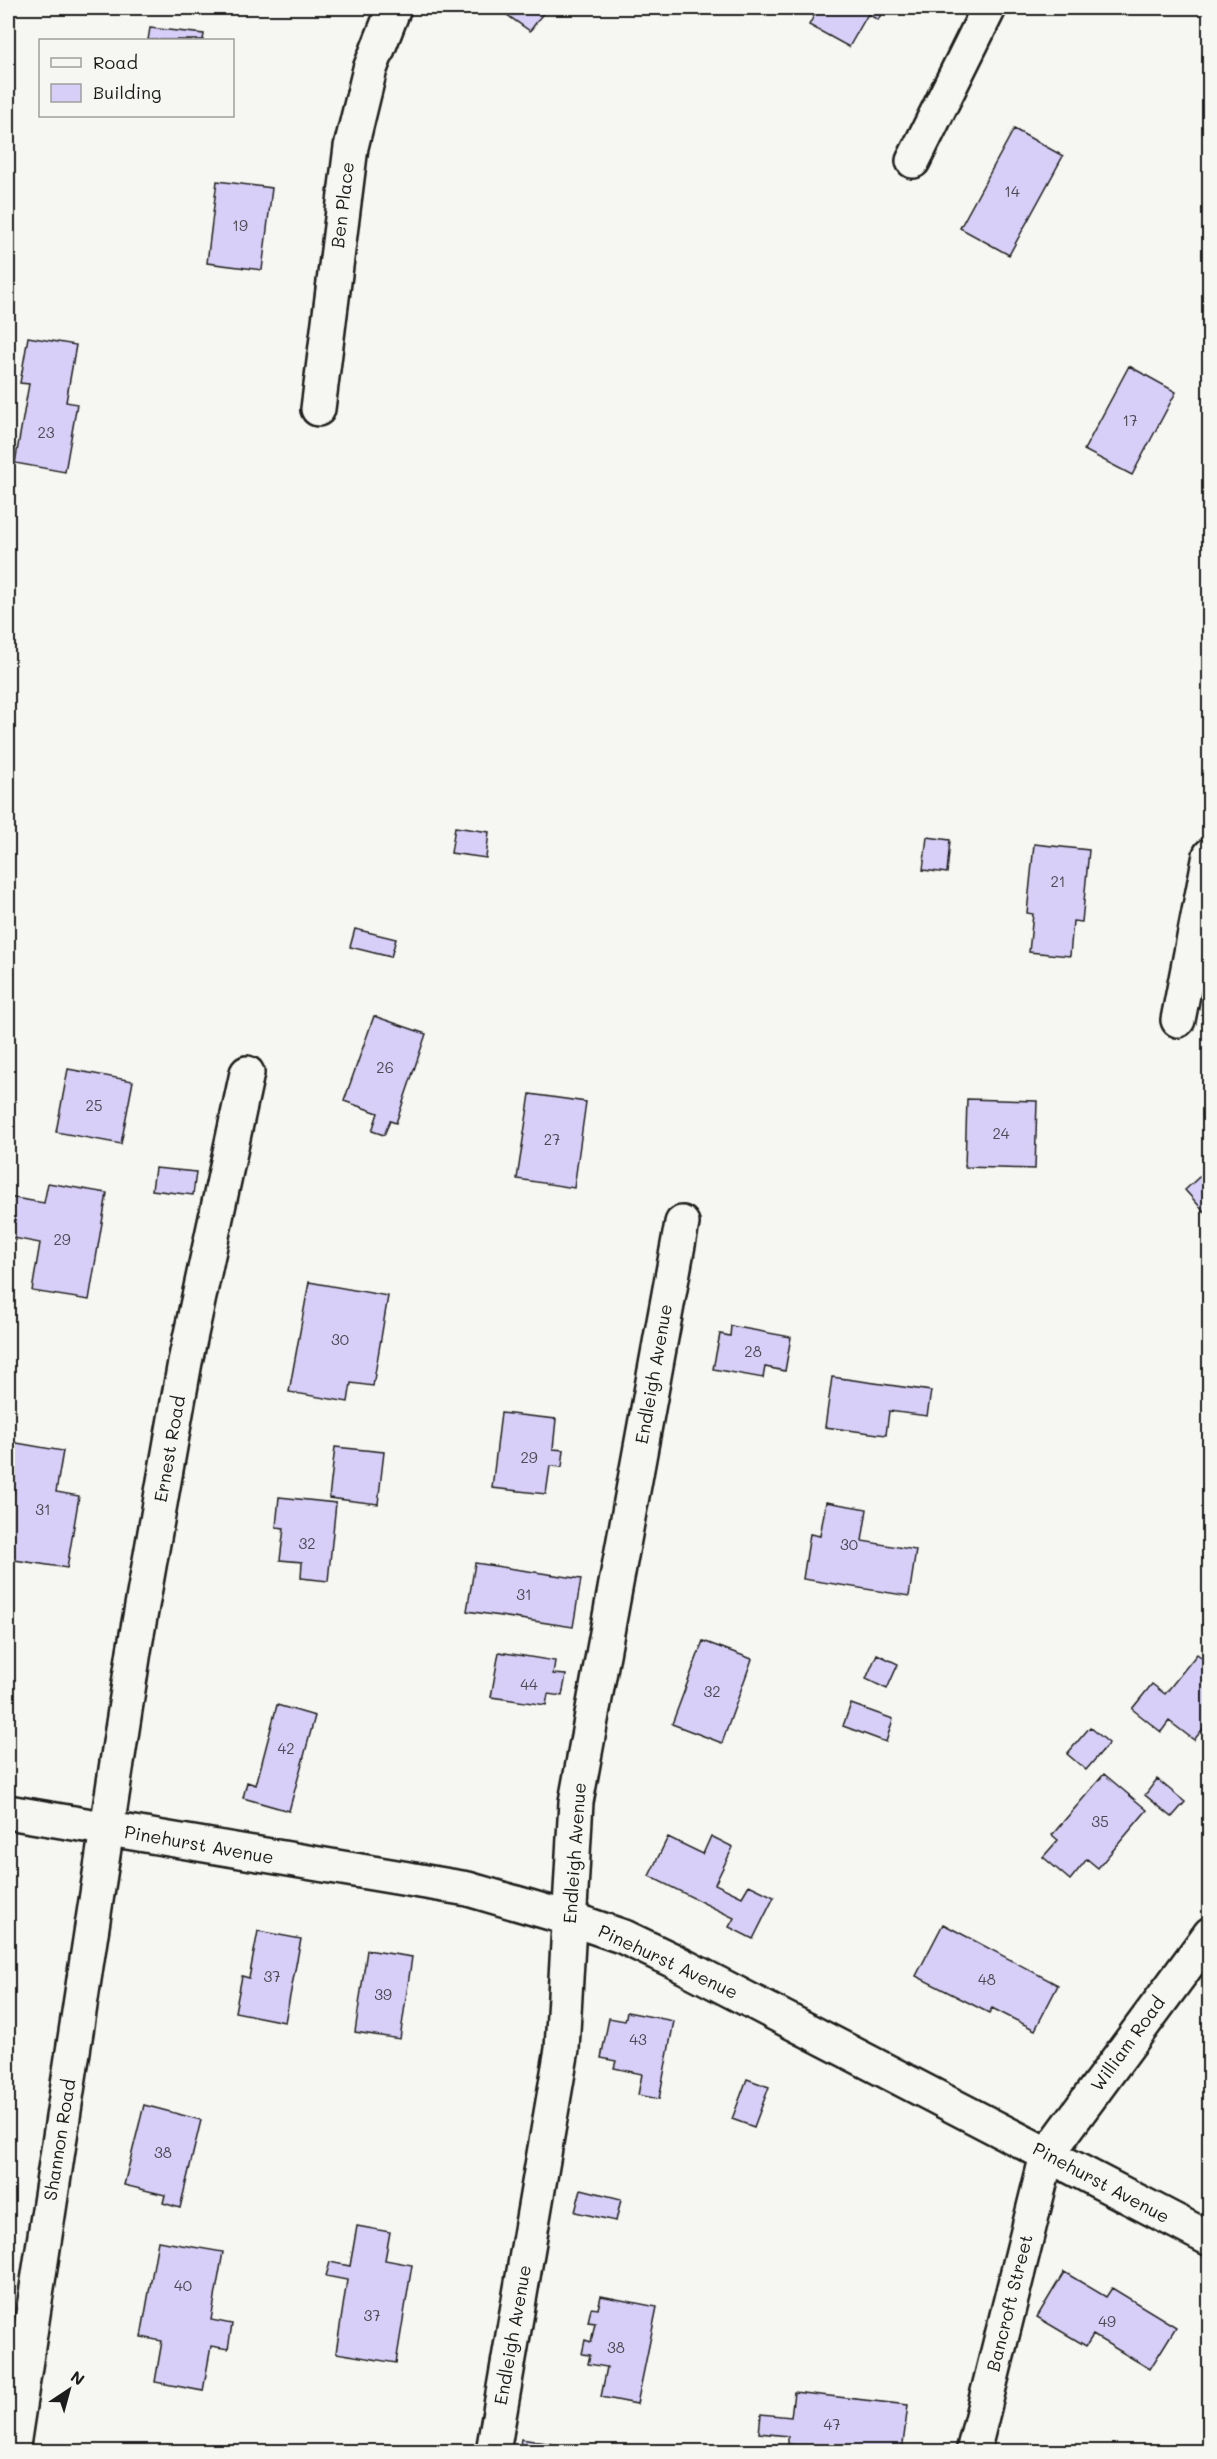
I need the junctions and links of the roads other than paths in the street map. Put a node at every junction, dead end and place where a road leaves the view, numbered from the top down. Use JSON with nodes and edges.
{"nodes":[{"id":1,"x":394,"y":8,"type":"edge"},
{"id":2,"x":989,"y":8,"type":"edge"},
{"id":3,"x":913,"y":161,"type":"dead end"},
{"id":4,"x":318,"y":409,"type":"dead end"},
{"id":5,"x":1209,"y":855,"type":"edge"},
{"id":6,"x":1178,"y":1020,"type":"dead end"},
{"id":7,"x":247,"y":1073,"type":"dead end"},
{"id":8,"x":682,"y":1222,"type":"dead end"},
{"id":9,"x":8,"y":1812,"type":"edge"},
{"id":10,"x":108,"y":1829,"type":"junction"},
{"id":11,"x":571,"y":1919,"type":"junction"},
{"id":12,"x":1209,"y":1934,"type":"edge"},
{"id":13,"x":1047,"y":2155,"type":"junction"},
{"id":14,"x":1209,"y":2240,"type":"edge"},
{"id":15,"x":12,"y":2451,"type":"edge"},
{"id":16,"x":493,"y":2451,"type":"edge"},
{"id":17,"x":973,"y":2451,"type":"edge"}],
"edges":[{"from":1,"to":4,"type":"street","name":"Ben Place"},
{"from":2,"to":3,"type":"street"},
{"from":5,"to":6,"type":"street"},
{"from":7,"to":10,"type":"street","name":"Ernest Road"},
{"from":8,"to":11,"type":"street","name":"Endleigh Avenue"},
{"from":9,"to":10,"type":"street","name":"Pinehurst Avenue"},
{"from":10,"to":11,"type":"street","name":"Pinehurst Avenue"},
{"from":10,"to":15,"type":"street","name":"Shannon Road"},
{"from":11,"to":13,"type":"street","name":"Pinehurst Avenue"},
{"from":11,"to":16,"type":"street","name":"Endleigh Avenue"},
{"from":12,"to":13,"type":"street","name":"William Road"},
{"from":13,"to":14,"type":"street","name":"Pinehurst Avenue"},
{"from":13,"to":17,"type":"street","name":"Bancroft Street"}]}
